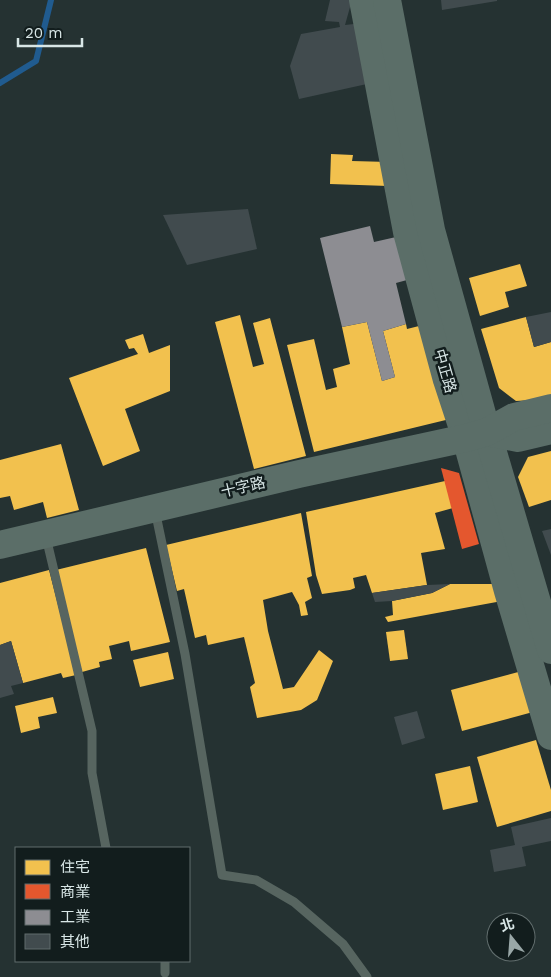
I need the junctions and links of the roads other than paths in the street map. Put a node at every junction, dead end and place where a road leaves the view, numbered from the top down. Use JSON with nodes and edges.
{"nodes":[{"id":1,"x":363,"y":0,"type":"edge"},
{"id":2,"x":387,"y":0,"type":"edge"},
{"id":3,"x":551,"y":408,"type":"edge"},
{"id":4,"x":551,"y":430,"type":"edge"},
{"id":5,"x":477,"y":435,"type":"junction"},
{"id":6,"x":155,"y":508,"type":"junction"},
{"id":7,"x":45,"y":534,"type":"junction"},
{"id":8,"x":0,"y":545,"type":"edge"},
{"id":9,"x":551,"y":650,"type":"edge"},
{"id":10,"x":551,"y":736,"type":"edge"},
{"id":11,"x":106,"y":847,"type":"edge"},
{"id":12,"x":165,"y":962,"type":"edge"},
{"id":13,"x":165,"y":974,"type":"dead end"},
{"id":14,"x":367,"y":977,"type":"edge"}],
"edges":[{"from":1,"to":5,"type":"main road","name":"中正路"},
{"from":2,"to":5,"type":"main road","name":"中正路"},
{"from":3,"to":5,"type":"main road","name":"十字路"},
{"from":4,"to":5,"type":"main road","name":"十字路"},
{"from":5,"to":6,"type":"main road","name":"十字路"},
{"from":5,"to":9,"type":"main road","name":"中正路"},
{"from":5,"to":10,"type":"main road","name":"中正路"},
{"from":6,"to":7,"type":"main road","name":"十字路"},
{"from":6,"to":14,"type":"lane"},
{"from":7,"to":8,"type":"main road","name":"十字路"},
{"from":7,"to":11,"type":"lane"},
{"from":12,"to":13,"type":"lane"}]}
